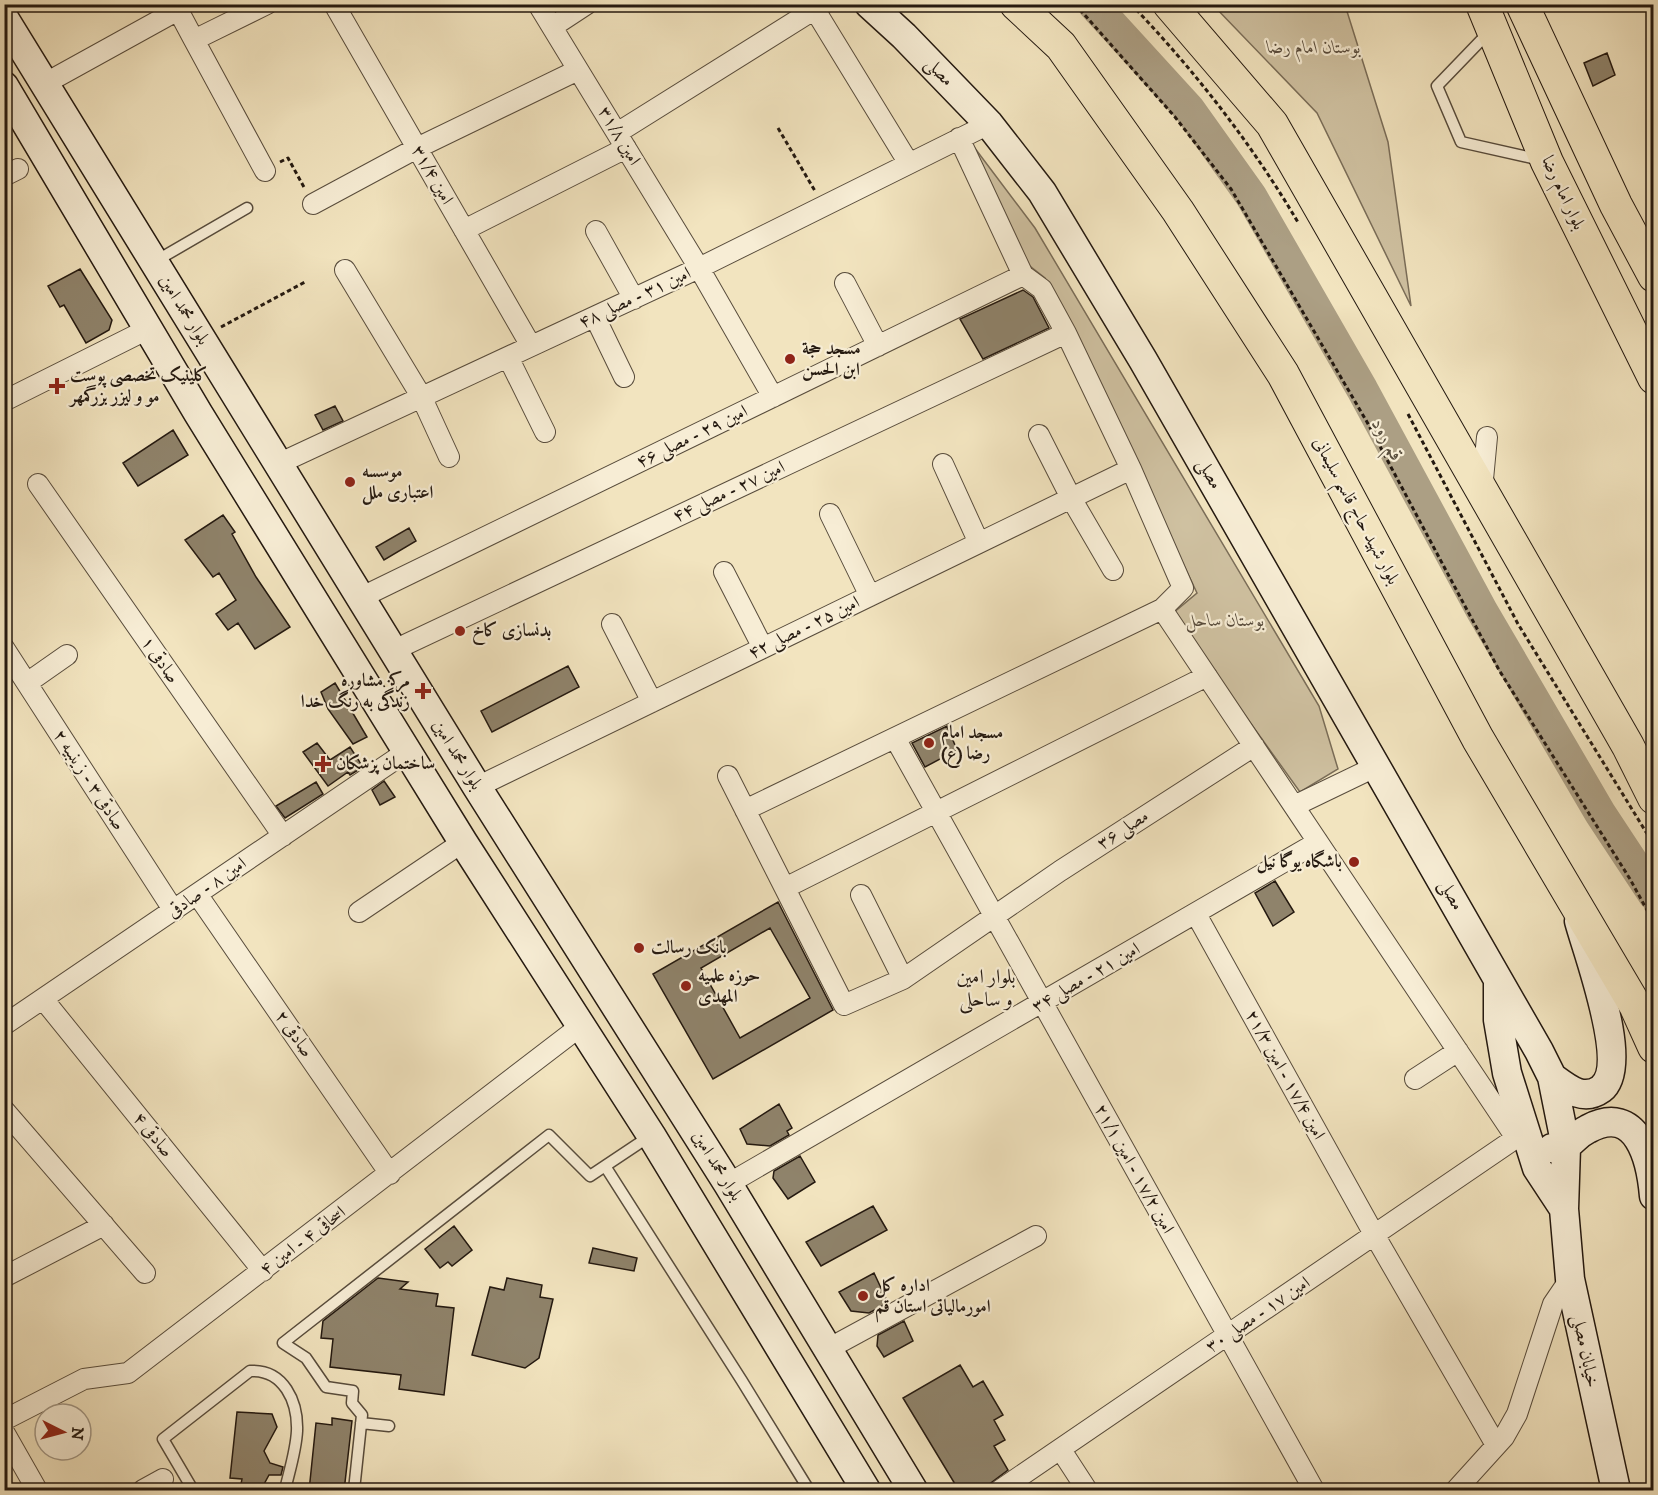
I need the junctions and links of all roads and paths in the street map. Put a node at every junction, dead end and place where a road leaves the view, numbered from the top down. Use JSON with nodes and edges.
{"nodes":[{"id":1,"x":267,"y":4,"type":"edge"},
{"id":2,"x":334,"y":4,"type":"edge"},
{"id":3,"x":538,"y":4,"type":"edge"},
{"id":4,"x":587,"y":4,"type":"edge"},
{"id":5,"x":869,"y":4,"type":"edge"},
{"id":6,"x":1016,"y":4,"type":"edge"},
{"id":7,"x":1075,"y":4,"type":"edge"},
{"id":8,"x":1131,"y":4,"type":"edge"},
{"id":9,"x":1169,"y":4,"type":"edge"},
{"id":10,"x":1522,"y":4,"type":"edge"},
{"id":11,"x":819,"y":7,"type":"edge"},
{"id":12,"x":1487,"y":16,"type":"edge"},
{"id":13,"x":4,"y":18,"type":"edge"},
{"id":14,"x":552,"y":27,"type":"junction"},
{"id":15,"x":194,"y":40,"type":"junction"},
{"id":16,"x":578,"y":70,"type":"junction"},
{"id":17,"x":44,"y":84,"type":"junction"},
{"id":18,"x":4,"y":86,"type":"edge"},
{"id":19,"x":989,"y":124,"type":"junction"},
{"id":20,"x":778,"y":128,"type":"dead end"},
{"id":21,"x":959,"y":138,"type":"junction"},
{"id":22,"x":622,"y":141,"type":"junction"},
{"id":23,"x":417,"y":148,"type":"junction"},
{"id":24,"x":908,"y":162,"type":"junction"},
{"id":25,"x":1547,"y":162,"type":"junction"},
{"id":26,"x":265,"y":171,"type":"joint"},
{"id":27,"x":313,"y":204,"type":"joint"},
{"id":28,"x":823,"y":205,"type":"junction"},
{"id":29,"x":247,"y":208,"type":"dead end"},
{"id":30,"x":464,"y":230,"type":"junction"},
{"id":31,"x":596,"y":231,"type":"dead end"},
{"id":32,"x":1304,"y":232,"type":"dead end"},
{"id":33,"x":154,"y":262,"type":"junction"},
{"id":34,"x":699,"y":268,"type":"junction"},
{"id":35,"x":345,"y":270,"type":"dead end"},
{"id":36,"x":1023,"y":275,"type":"junction"},
{"id":37,"x":1653,"y":276,"type":"edge"},
{"id":38,"x":305,"y":282,"type":"dead end"},
{"id":39,"x":845,"y":284,"type":"dead end"},
{"id":40,"x":634,"y":299,"type":"junction"},
{"id":41,"x":595,"y":317,"type":"junction"},
{"id":42,"x":148,"y":329,"type":"junction"},
{"id":43,"x":1066,"y":333,"type":"junction"},
{"id":44,"x":201,"y":338,"type":"junction"},
{"id":45,"x":531,"y":346,"type":"junction"},
{"id":46,"x":878,"y":346,"type":"junction"},
{"id":47,"x":507,"y":357,"type":"junction"},
{"id":48,"x":624,"y":376,"type":"dead end"},
{"id":49,"x":1653,"y":378,"type":"edge"},
{"id":50,"x":421,"y":396,"type":"junction"},
{"id":51,"x":773,"y":397,"type":"junction"},
{"id":52,"x":4,"y":401,"type":"edge"},
{"id":53,"x":1403,"y":405,"type":"dead end"},
{"id":54,"x":545,"y":432,"type":"dead end"},
{"id":55,"x":1039,"y":435,"type":"dead end"},
{"id":56,"x":1487,"y":437,"type":"dead end"},
{"id":57,"x":449,"y":457,"type":"dead end"},
{"id":58,"x":278,"y":464,"type":"junction"},
{"id":59,"x":943,"y":464,"type":"dead end"},
{"id":60,"x":1131,"y":469,"type":"junction"},
{"id":61,"x":38,"y":484,"type":"dead end"},
{"id":62,"x":1482,"y":490,"type":"junction"},
{"id":63,"x":1071,"y":498,"type":"junction"},
{"id":64,"x":830,"y":514,"type":"dead end"},
{"id":65,"x":979,"y":543,"type":"junction"},
{"id":66,"x":1113,"y":570,"type":"dead end"},
{"id":67,"x":724,"y":572,"type":"dead end"},
{"id":68,"x":870,"y":596,"type":"junction"},
{"id":69,"x":360,"y":598,"type":"junction"},
{"id":70,"x":1162,"y":609,"type":"junction"},
{"id":71,"x":612,"y":624,"type":"dead end"},
{"id":72,"x":4,"y":648,"type":"edge"},
{"id":73,"x":763,"y":648,"type":"junction"},
{"id":74,"x":392,"y":651,"type":"junction"},
{"id":75,"x":67,"y":655,"type":"dead end"},
{"id":76,"x":1207,"y":676,"type":"junction"},
{"id":77,"x":27,"y":683,"type":"junction"},
{"id":78,"x":652,"y":702,"type":"junction"},
{"id":79,"x":441,"y":728,"type":"junction"},
{"id":80,"x":895,"y":738,"type":"junction"},
{"id":81,"x":1254,"y":746,"type":"junction"},
{"id":82,"x":409,"y":750,"type":"junction"},
{"id":83,"x":1377,"y":766,"type":"junction"},
{"id":84,"x":1644,"y":773,"type":"edge"},
{"id":85,"x":728,"y":776,"type":"dead end"},
{"id":86,"x":477,"y":787,"type":"junction"},
{"id":87,"x":1653,"y":798,"type":"edge"},
{"id":88,"x":1294,"y":806,"type":"junction"},
{"id":89,"x":745,"y":810,"type":"junction"},
{"id":90,"x":935,"y":811,"type":"junction"},
{"id":91,"x":283,"y":836,"type":"junction"},
{"id":92,"x":463,"y":842,"type":"junction"},
{"id":93,"x":1318,"y":842,"type":"junction"},
{"id":94,"x":1653,"y":845,"type":"edge"},
{"id":95,"x":785,"y":888,"type":"junction"},
{"id":96,"x":197,"y":894,"type":"junction"},
{"id":97,"x":861,"y":895,"type":"dead end"},
{"id":98,"x":1574,"y":902,"type":"junction"},
{"id":99,"x":174,"y":911,"type":"junction"},
{"id":100,"x":359,"y":912,"type":"dead end"},
{"id":101,"x":1196,"y":914,"type":"junction"},
{"id":102,"x":994,"y":916,"type":"junction"},
{"id":103,"x":1653,"y":923,"type":"edge"},
{"id":104,"x":903,"y":979,"type":"junction"},
{"id":105,"x":1498,"y":980,"type":"junction"},
{"id":106,"x":43,"y":999,"type":"junction"},
{"id":107,"x":1042,"y":1003,"type":"junction"},
{"id":108,"x":4,"y":1025,"type":"edge"},
{"id":109,"x":582,"y":1025,"type":"junction"},
{"id":110,"x":1653,"y":1047,"type":"edge"},
{"id":111,"x":1458,"y":1052,"type":"junction"},
{"id":112,"x":1552,"y":1077,"type":"junction"},
{"id":113,"x":1415,"y":1079,"type":"dead end"},
{"id":114,"x":4,"y":1110,"type":"edge"},
{"id":115,"x":651,"y":1136,"type":"junction"},
{"id":116,"x":1522,"y":1141,"type":"junction"},
{"id":117,"x":1566,"y":1147,"type":"junction"},
{"id":118,"x":605,"y":1166,"type":"junction"},
{"id":119,"x":390,"y":1174,"type":"junction"},
{"id":120,"x":728,"y":1184,"type":"junction"},
{"id":121,"x":1653,"y":1196,"type":"edge"},
{"id":122,"x":1564,"y":1209,"type":"junction"},
{"id":123,"x":104,"y":1225,"type":"junction"},
{"id":124,"x":1036,"y":1236,"type":"dead end"},
{"id":125,"x":1375,"y":1236,"type":"junction"},
{"id":126,"x":263,"y":1271,"type":"junction"},
{"id":127,"x":145,"y":1273,"type":"dead end"},
{"id":128,"x":4,"y":1277,"type":"edge"},
{"id":129,"x":1570,"y":1279,"type":"junction"},
{"id":130,"x":1226,"y":1335,"type":"junction"},
{"id":131,"x":826,"y":1350,"type":"junction"},
{"id":132,"x":4,"y":1419,"type":"edge"},
{"id":133,"x":361,"y":1423,"type":"junction"},
{"id":134,"x":389,"y":1426,"type":"dead end"},
{"id":135,"x":4,"y":1432,"type":"edge"},
{"id":136,"x":1496,"y":1445,"type":"junction"},
{"id":137,"x":1061,"y":1450,"type":"junction"},
{"id":138,"x":181,"y":1469,"type":"junction"},
{"id":139,"x":163,"y":1479,"type":"joint"},
{"id":140,"x":37,"y":1491,"type":"edge"},
{"id":141,"x":143,"y":1491,"type":"edge"},
{"id":142,"x":193,"y":1491,"type":"edge"},
{"id":143,"x":285,"y":1491,"type":"edge"},
{"id":144,"x":354,"y":1491,"type":"edge"},
{"id":145,"x":809,"y":1491,"type":"edge"},
{"id":146,"x":866,"y":1491,"type":"edge"},
{"id":147,"x":913,"y":1491,"type":"edge"},
{"id":148,"x":1000,"y":1491,"type":"edge"},
{"id":149,"x":1087,"y":1491,"type":"edge"},
{"id":150,"x":1314,"y":1491,"type":"edge"},
{"id":151,"x":1456,"y":1491,"type":"edge"},
{"id":152,"x":1616,"y":1491,"type":"edge"}],
"edges":[{"from":1,"to":15,"type":"street"},
{"from":2,"to":23,"type":"street","name":"امین ۳۱/۴"},
{"from":3,"to":14,"type":"street","name":"امین ۳۱/۸"},
{"from":4,"to":14,"type":"street"},
{"from":5,"to":19,"type":"main road","name":"مصلی"},
{"from":6,"to":98,"type":"main road","name":"بلوار شهید حاج قاسم سلیمانی"},
{"from":7,"to":103,"type":"path"},
{"from":8,"to":32,"type":"path"},
{"from":9,"to":62,"type":"main road"},
{"from":10,"to":37,"type":"main road"},
{"from":11,"to":22,"type":"street"},
{"from":11,"to":24,"type":"street"},
{"from":12,"to":25,"type":"main road","name":"بلوار امام رضا"},
{"from":12,"to":25,"type":"lane"},
{"from":13,"to":17,"type":"main road","name":"بلوار محمد امین"},
{"from":14,"to":16,"type":"street","name":"امین ۳۱/۸"},
{"from":15,"to":17,"type":"street"},
{"from":15,"to":26,"type":"street"},
{"from":16,"to":22,"type":"street","name":"امین ۳۱/۸"},
{"from":16,"to":23,"type":"street"},
{"from":17,"to":33,"type":"main road","name":"بلوار محمد امین"},
{"from":18,"to":42,"type":"main road"},
{"from":19,"to":21,"type":"street","name":"امین ۳۱ - مصلی ۴۸"},
{"from":19,"to":83,"type":"main road","name":"مصلی"},
{"from":20,"to":28,"type":"path"},
{"from":21,"to":24,"type":"street","name":"امین ۳۱ - مصلی ۴۸"},
{"from":21,"to":36,"type":"street"},
{"from":22,"to":30,"type":"street"},
{"from":22,"to":34,"type":"street","name":"امین ۳۱/۸"},
{"from":23,"to":27,"type":"street"},
{"from":23,"to":30,"type":"street","name":"امین ۳۱/۴"},
{"from":24,"to":28,"type":"street","name":"امین ۳۱ - مصلی ۴۸"},
{"from":25,"to":49,"type":"main road","name":"بلوار امام رضا"},
{"from":26,"to":27,"type":"path"},
{"from":28,"to":34,"type":"street","name":"امین ۳۱ - مصلی ۴۸"},
{"from":29,"to":33,"type":"lane"},
{"from":30,"to":45,"type":"street","name":"امین ۳۱/۴"},
{"from":31,"to":40,"type":"street"},
{"from":33,"to":44,"type":"main road","name":"بلوار محمد امین"},
{"from":34,"to":40,"type":"street","name":"امین ۳۱ - مصلی ۴۸"},
{"from":34,"to":51,"type":"street","name":"امین ۳۱/۸"},
{"from":35,"to":50,"type":"street"},
{"from":36,"to":43,"type":"street"},
{"from":36,"to":46,"type":"street","name":"امین ۲۹ - مصلی ۴۶"},
{"from":38,"to":44,"type":"path"},
{"from":39,"to":46,"type":"street"},
{"from":40,"to":41,"type":"street","name":"امین ۳۱ - مصلی ۴۸"},
{"from":41,"to":45,"type":"street","name":"امین ۳۱ - مصلی ۴۸"},
{"from":41,"to":48,"type":"street"},
{"from":42,"to":52,"type":"street"},
{"from":42,"to":82,"type":"main road"},
{"from":43,"to":60,"type":"street"},
{"from":43,"to":74,"type":"street","name":"امین ۲۷ - مصلی ۴۴"},
{"from":44,"to":58,"type":"main road","name":"بلوار محمد امین"},
{"from":45,"to":47,"type":"street","name":"امین ۳۱ - مصلی ۴۸"},
{"from":46,"to":51,"type":"street","name":"امین ۲۹ - مصلی ۴۶"},
{"from":47,"to":50,"type":"street","name":"امین ۳۱ - مصلی ۴۸"},
{"from":47,"to":54,"type":"street"},
{"from":50,"to":57,"type":"street"},
{"from":50,"to":58,"type":"street","name":"امین ۳۱ - مصلی ۴۸"},
{"from":51,"to":69,"type":"street","name":"امین ۲۹ - مصلی ۴۶"},
{"from":53,"to":94,"type":"path"},
{"from":55,"to":63,"type":"street"},
{"from":56,"to":62,"type":"street"},
{"from":58,"to":69,"type":"main road","name":"بلوار محمد امین"},
{"from":59,"to":65,"type":"street"},
{"from":60,"to":63,"type":"street","name":"امین ۲۵ - مصلی ۴۲"},
{"from":60,"to":70,"type":"street"},
{"from":61,"to":91,"type":"street","name":"صادقی ۱"},
{"from":62,"to":84,"type":"main road"},
{"from":63,"to":65,"type":"street","name":"امین ۲۵ - مصلی ۴۲"},
{"from":63,"to":66,"type":"street"},
{"from":64,"to":68,"type":"street"},
{"from":65,"to":68,"type":"street","name":"امین ۲۵ - مصلی ۴۲"},
{"from":67,"to":73,"type":"street"},
{"from":68,"to":73,"type":"street","name":"امین ۲۵ - مصلی ۴۲"},
{"from":69,"to":74,"type":"main road","name":"بلوار محمد امین"},
{"from":70,"to":76,"type":"street"},
{"from":70,"to":80,"type":"street"},
{"from":71,"to":78,"type":"street"},
{"from":72,"to":77,"type":"street","name":"صادقی ۳ - زینبیه ۲"},
{"from":73,"to":78,"type":"street","name":"امین ۲۵ - مصلی ۴۲"},
{"from":74,"to":79,"type":"main road","name":"بلوار محمد امین"},
{"from":75,"to":77,"type":"street"},
{"from":76,"to":81,"type":"street"},
{"from":76,"to":90,"type":"street"},
{"from":77,"to":99,"type":"street","name":"صادقی ۳ - زینبیه ۲"},
{"from":78,"to":86,"type":"street","name":"امین ۲۵ - مصلی ۴۲"},
{"from":79,"to":82,"type":"main road"},
{"from":79,"to":86,"type":"main road","name":"بلوار محمد امین"},
{"from":80,"to":89,"type":"street"},
{"from":80,"to":90,"type":"street","name":"امین ۱۷/۲ - امین ۲۱/۱"},
{"from":81,"to":88,"type":"street"},
{"from":81,"to":102,"type":"street","name":"مصلی ۳۶"},
{"from":82,"to":91,"type":"street","name":"امین ۸ - صادقی"},
{"from":82,"to":92,"type":"main road"},
{"from":83,"to":88,"type":"street"},
{"from":83,"to":105,"type":"main road","name":"مصلی"},
{"from":84,"to":87,"type":"main road"},
{"from":85,"to":89,"type":"street"},
{"from":86,"to":120,"type":"main road","name":"بلوار محمد امین"},
{"from":88,"to":93,"type":"street"},
{"from":89,"to":95,"type":"street"},
{"from":90,"to":95,"type":"street"},
{"from":90,"to":102,"type":"street","name":"امین ۱۷/۲ - امین ۲۱/۱"},
{"from":91,"to":96,"type":"street","name":"امین ۸ - صادقی"},
{"from":92,"to":100,"type":"street"},
{"from":92,"to":109,"type":"main road"},
{"from":93,"to":101,"type":"street","name":"امین ۲۱ - مصلی ۳۴"},
{"from":93,"to":111,"type":"street"},
{"from":95,"to":104,"type":"street","name":"مصلی ۳۶"},
{"from":96,"to":99,"type":"street","name":"امین ۸ - صادقی"},
{"from":96,"to":119,"type":"street","name":"صادقی ۲"},
{"from":97,"to":104,"type":"street"},
{"from":98,"to":110,"type":"main road","name":"بلوار شهید حاج قاسم سلیمانی"},
{"from":98,"to":112,"type":"main road"},
{"from":99,"to":106,"type":"street","name":"امین ۸ - صادقی"},
{"from":101,"to":107,"type":"street","name":"امین ۲۱ - مصلی ۳۴"},
{"from":101,"to":125,"type":"street","name":"امین ۱۷/۴ - امین ۲۱/۳"},
{"from":102,"to":104,"type":"street","name":"مصلی ۳۶"},
{"from":102,"to":107,"type":"street","name":"امین ۱۷/۲ - امین ۲۱/۱"},
{"from":105,"to":112,"type":"main road","name":"مصلی"},
{"from":105,"to":116,"type":"main road"},
{"from":106,"to":108,"type":"street","name":"امین ۸ - صادقی"},
{"from":106,"to":126,"type":"street","name":"صادقی ۴"},
{"from":107,"to":120,"type":"street","name":"امین ۲۱ - مصلی ۳۴"},
{"from":107,"to":130,"type":"street","name":"امین ۱۷/۲ - امین ۲۱/۱"},
{"from":109,"to":115,"type":"main road"},
{"from":109,"to":119,"type":"street","name":"اسحاقی ۴ - امین ۴"},
{"from":111,"to":113,"type":"street"},
{"from":111,"to":116,"type":"street"},
{"from":112,"to":117,"type":"main road","name":"خیابان مصلی"},
{"from":114,"to":123,"type":"street"},
{"from":115,"to":118,"type":"lane"},
{"from":115,"to":146,"type":"main road"},
{"from":116,"to":117,"type":"main road"},
{"from":116,"to":122,"type":"main road"},
{"from":116,"to":125,"type":"street","name":"امین ۱۷ - مصلی ۳۰"},
{"from":117,"to":121,"type":"main road"},
{"from":117,"to":122,"type":"main road","name":"خیابان مصلی"},
{"from":118,"to":133,"type":"lane"},
{"from":118,"to":145,"type":"lane"},
{"from":119,"to":126,"type":"street","name":"اسحاقی ۴ - امین ۴"},
{"from":120,"to":131,"type":"main road","name":"بلوار محمد امین"},
{"from":122,"to":129,"type":"main road","name":"خیابان مصلی"},
{"from":123,"to":127,"type":"street"},
{"from":123,"to":128,"type":"street"},
{"from":124,"to":131,"type":"street"},
{"from":125,"to":130,"type":"street","name":"امین ۱۷ - مصلی ۳۰"},
{"from":125,"to":136,"type":"street","name":"امین ۱۷/۴ - امین ۲۱/۳"},
{"from":126,"to":132,"type":"street","name":"اسحاقی ۴ - امین ۴"},
{"from":129,"to":136,"type":"street"},
{"from":129,"to":152,"type":"main road","name":"خیابان مصلی"},
{"from":130,"to":137,"type":"street","name":"امین ۱۷ - مصلی ۳۰"},
{"from":130,"to":150,"type":"street","name":"امین ۱۷/۲ - امین ۲۱/۱"},
{"from":131,"to":147,"type":"main road","name":"بلوار محمد امین"},
{"from":133,"to":134,"type":"lane"},
{"from":133,"to":144,"type":"lane"},
{"from":135,"to":140,"type":"street"},
{"from":136,"to":151,"type":"street"},
{"from":137,"to":148,"type":"street","name":"امین ۱۷ - مصلی ۳۰"},
{"from":137,"to":149,"type":"street"},
{"from":138,"to":139,"type":"lane"},
{"from":138,"to":142,"type":"lane"},
{"from":138,"to":143,"type":"lane"},
{"from":139,"to":141,"type":"street"}]}
